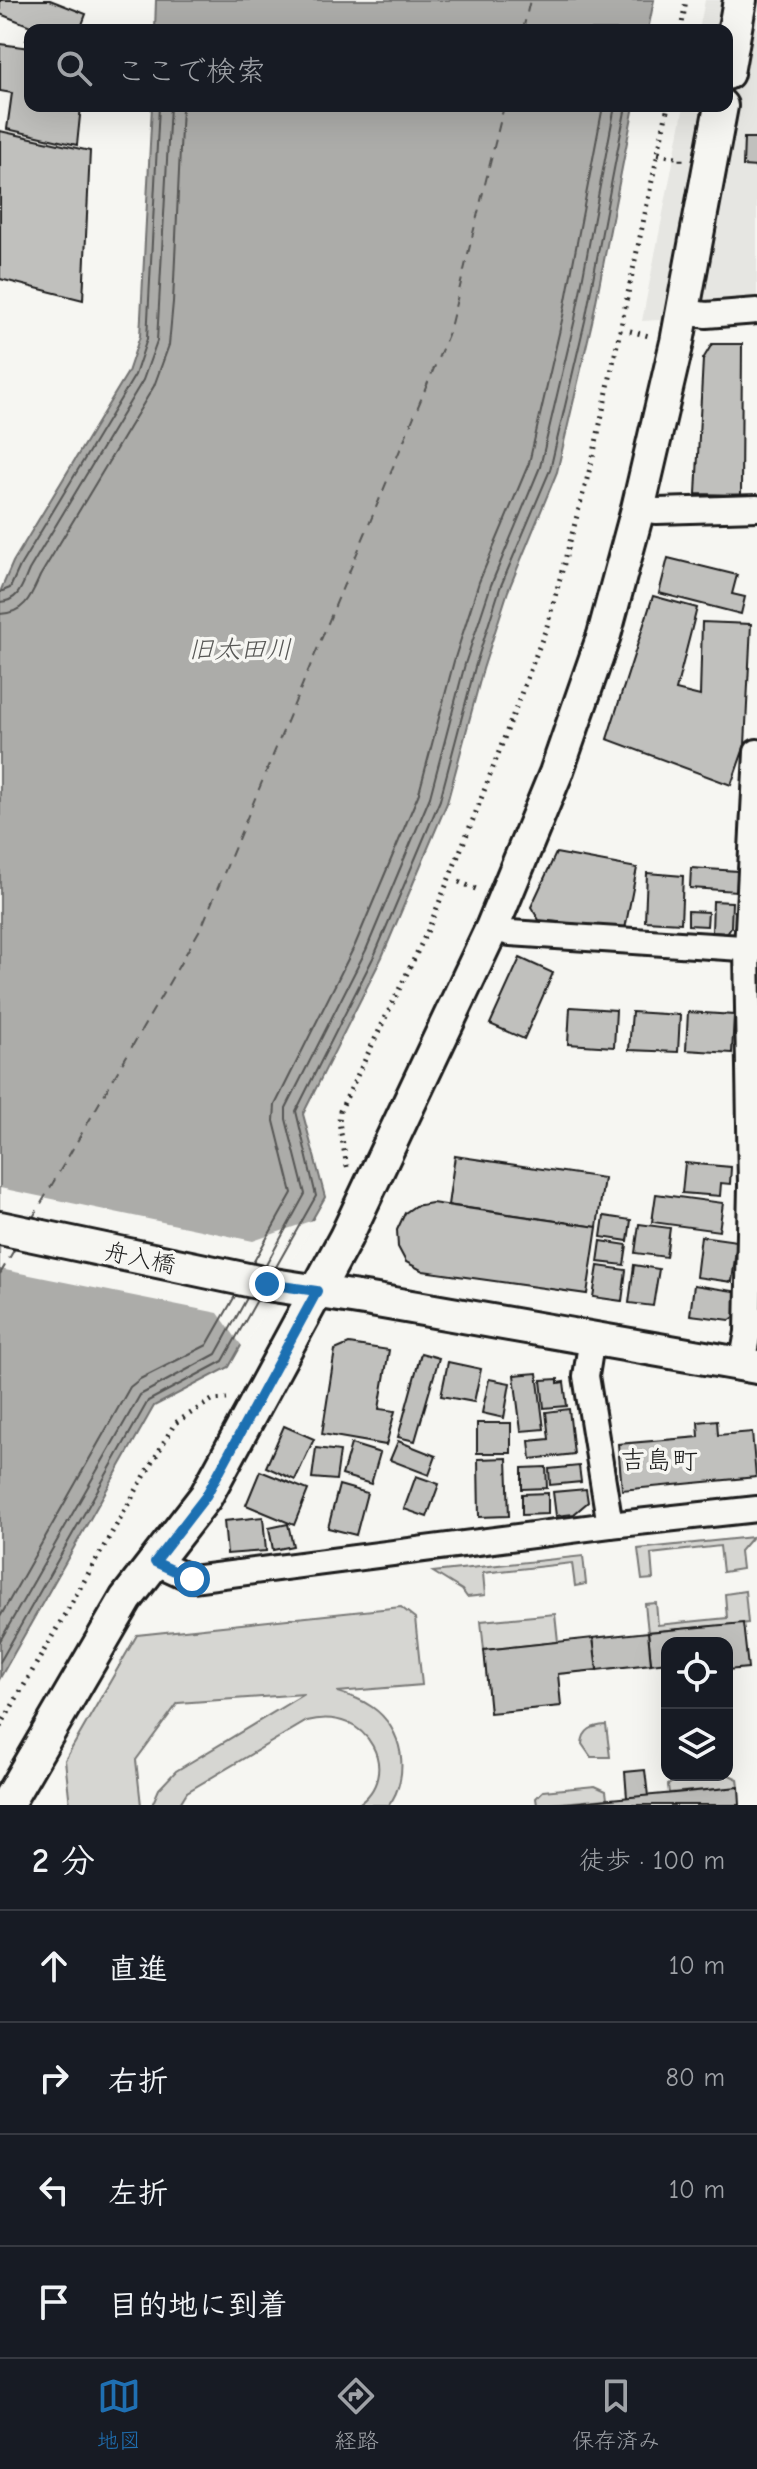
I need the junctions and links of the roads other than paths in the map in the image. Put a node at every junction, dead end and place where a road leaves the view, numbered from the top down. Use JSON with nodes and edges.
{"nodes":[{"id":1,"x":740,"y":0,"type":"edge"},
{"id":2,"x":733,"y":39,"type":"edge"},
{"id":3,"x":720,"y":112,"type":"edge"},
{"id":4,"x":757,"y":311,"type":"edge"},
{"id":5,"x":683,"y":312,"type":"junction"},
{"id":6,"x":757,"y":508,"type":"edge"},
{"id":7,"x":638,"y":509,"type":"junction"},
{"id":8,"x":757,"y":752,"type":"edge"},
{"id":9,"x":492,"y":928,"type":"junction"},
{"id":10,"x":752,"y":949,"type":"edge"},
{"id":11,"x":754,"y":1185,"type":"edge"},
{"id":12,"x":0,"y":1228,"type":"edge"},
{"id":13,"x":317,"y":1291,"type":"junction"},
{"id":14,"x":592,"y":1338,"type":"junction"},
{"id":15,"x":749,"y":1365,"type":"edge"},
{"id":16,"x":757,"y":1509,"type":"edge"},
{"id":17,"x":610,"y":1525,"type":"junction"},
{"id":18,"x":155,"y":1562,"type":"junction"},
{"id":19,"x":6,"y":1805,"type":"edge"}],
"edges":[{"from":1,"to":2,"type":"street"},
{"from":3,"to":5,"type":"street"},
{"from":4,"to":5,"type":"street"},
{"from":5,"to":7,"type":"street"},
{"from":6,"to":7,"type":"street"},
{"from":7,"to":9,"type":"street"},
{"from":8,"to":10,"type":"street"},
{"from":9,"to":10,"type":"street"},
{"from":9,"to":13,"type":"street"},
{"from":10,"to":11,"type":"street"},
{"from":11,"to":15,"type":"street"},
{"from":12,"to":13,"type":"street","name":"舟入橋"},
{"from":13,"to":14,"type":"street","name":"舟入橋"},
{"from":13,"to":18,"type":"street"},
{"from":14,"to":15,"type":"street","name":"舟入橋"},
{"from":14,"to":17,"type":"street"},
{"from":16,"to":17,"type":"street"},
{"from":17,"to":18,"type":"street"},
{"from":18,"to":19,"type":"street"}]}
